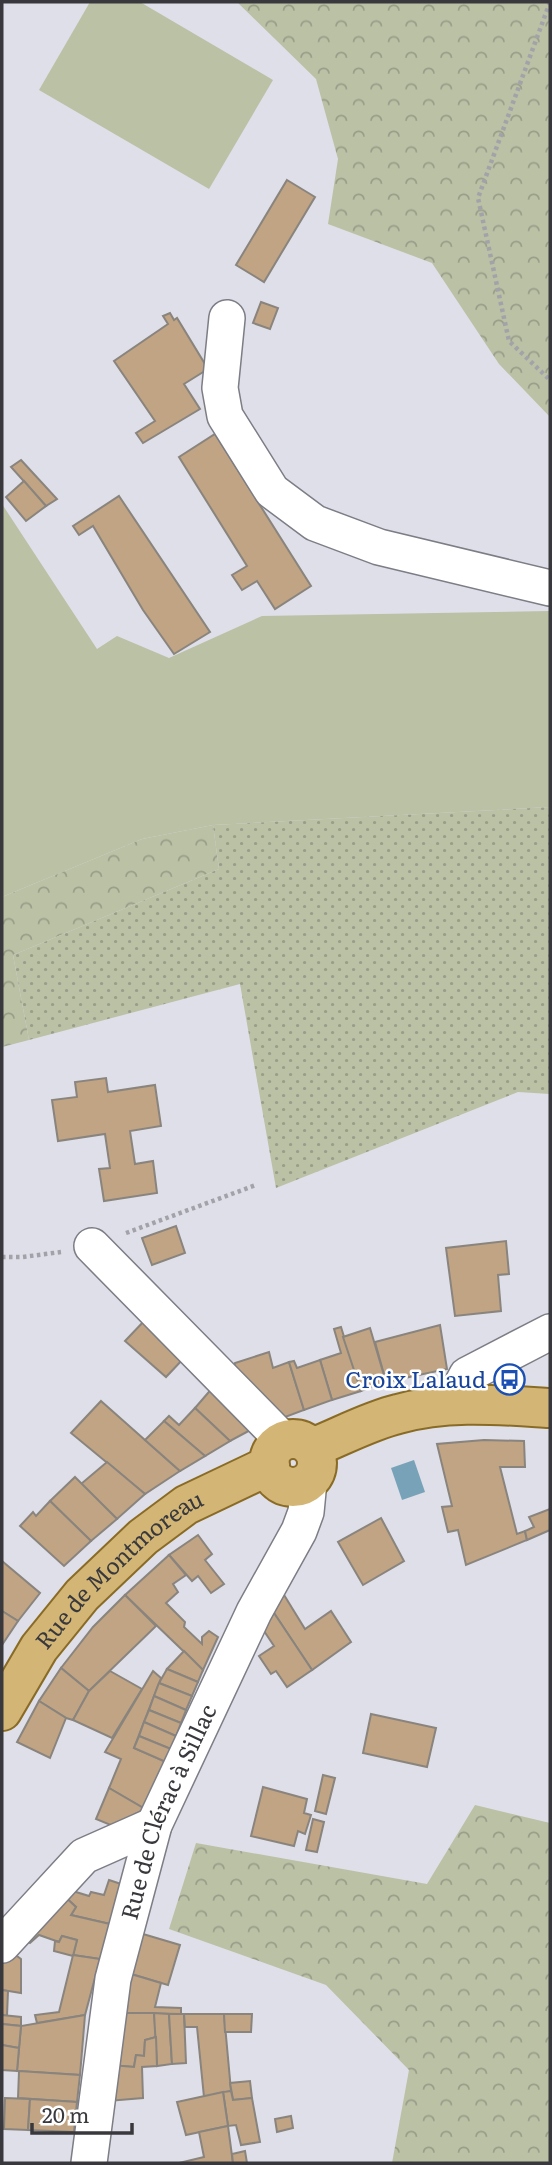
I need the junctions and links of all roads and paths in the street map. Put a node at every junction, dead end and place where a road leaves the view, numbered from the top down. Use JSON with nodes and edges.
{"nodes":[{"id":1,"x":550,"y":2,"type":"edge"},
{"id":2,"x":227,"y":318,"type":"dead end"},
{"id":3,"x":550,"y":380,"type":"edge"},
{"id":4,"x":550,"y":588,"type":"edge"},
{"id":5,"x":256,"y":1185,"type":"dead end"},
{"id":6,"x":92,"y":1246,"type":"junction"},
{"id":7,"x":2,"y":1256,"type":"edge"},
{"id":8,"x":550,"y":1332,"type":"edge"},
{"id":9,"x":451,"y":1405,"type":"junction"},
{"id":10,"x":550,"y":1408,"type":"edge"},
{"id":11,"x":294,"y":1459,"type":"junction"},
{"id":12,"x":2,"y":1711,"type":"edge"},
{"id":13,"x":154,"y":1825,"type":"junction"},
{"id":14,"x":2,"y":1945,"type":"edge"},
{"id":15,"x":89,"y":2163,"type":"edge"}],
"edges":[{"from":1,"to":3,"type":"path"},
{"from":2,"to":4,"type":"street"},
{"from":5,"to":6,"type":"path"},
{"from":6,"to":7,"type":"path"},
{"from":6,"to":11,"type":"street"},
{"from":8,"to":9,"type":"street"},
{"from":9,"to":10,"type":"main road","name":"Rue de Montmoreau"},
{"from":9,"to":11,"type":"main road","name":"Rue de Montmoreau"},
{"from":11,"to":12,"type":"main road","name":"Rue de Montmoreau"},
{"from":11,"to":13,"type":"street","name":"Rue de Clérac à Sillac"},
{"from":13,"to":14,"type":"street"},
{"from":13,"to":15,"type":"street","name":"Rue de Clérac à Sillac"}]}
